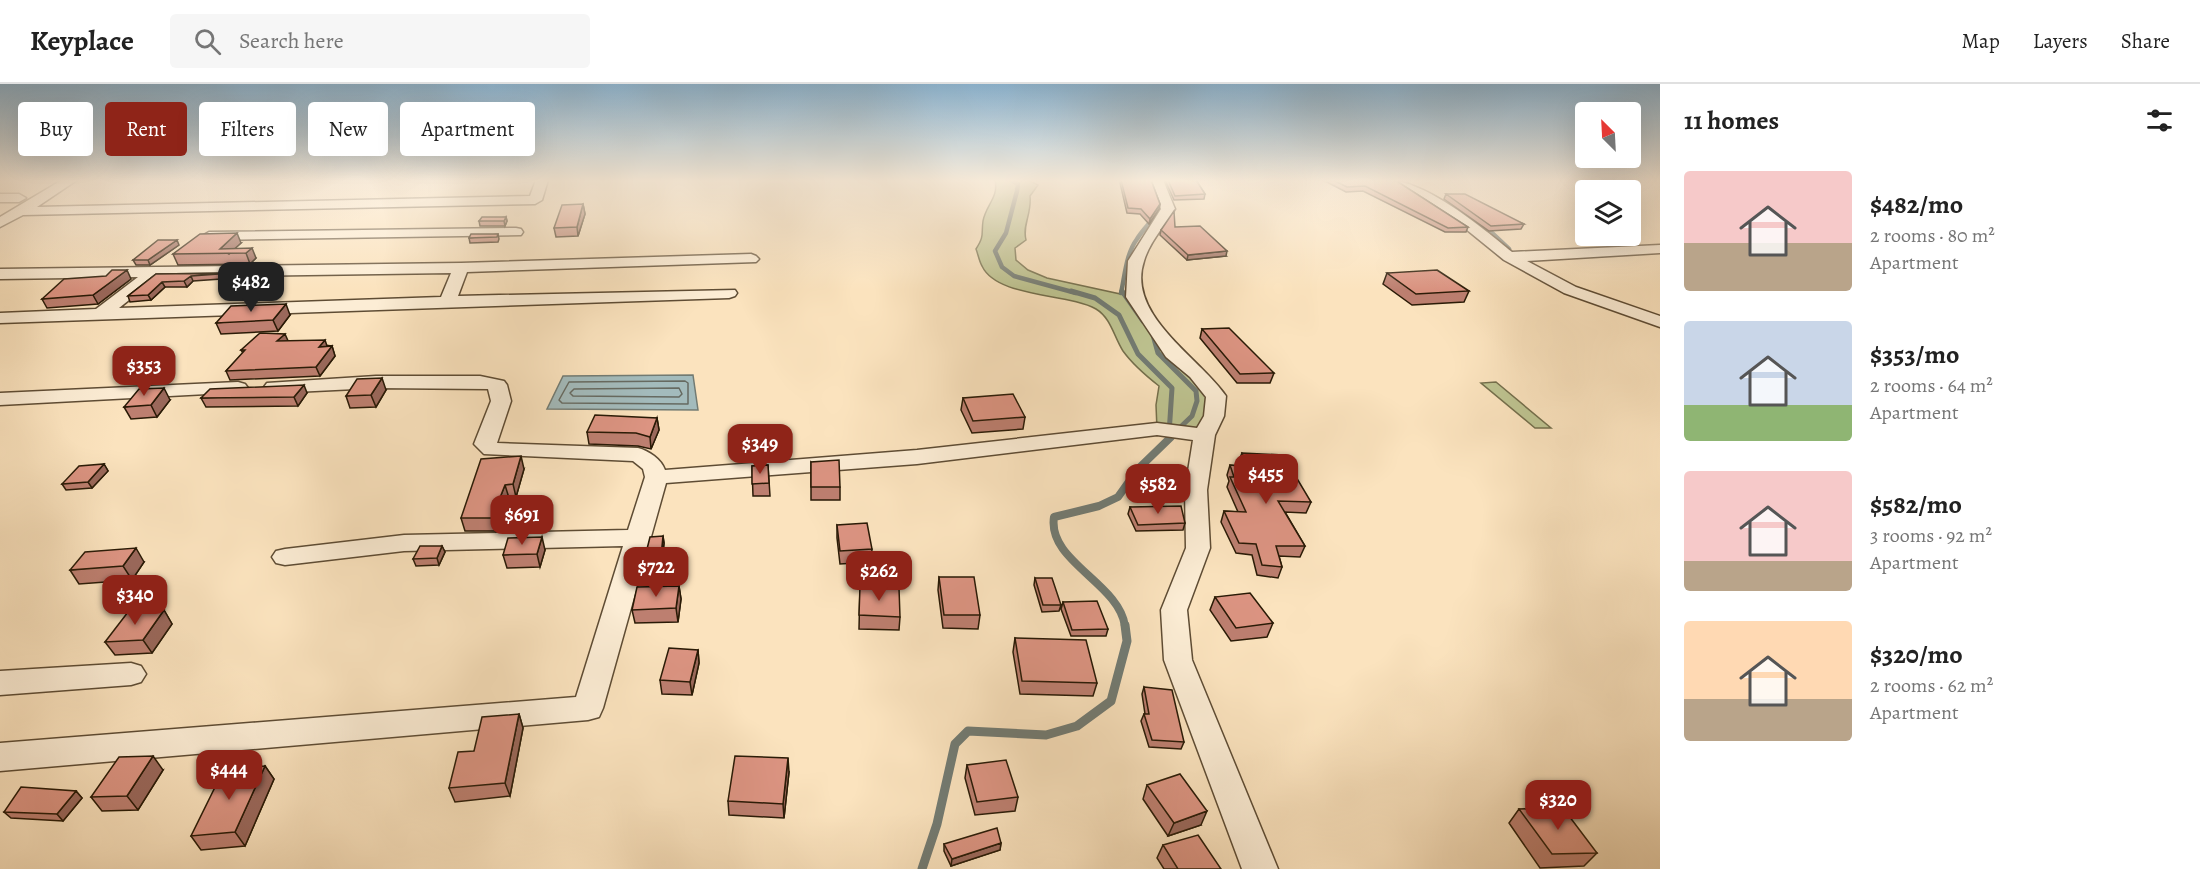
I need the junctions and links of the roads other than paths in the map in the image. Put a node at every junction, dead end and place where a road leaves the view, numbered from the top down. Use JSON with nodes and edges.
{"nodes":[{"id":1,"x":227,"y":217,"type":"edge"},
{"id":2,"x":496,"y":217,"type":"edge"},
{"id":3,"x":1163,"y":217,"type":"edge"},
{"id":4,"x":1459,"y":217,"type":"edge"},
{"id":5,"x":516,"y":232,"type":"dead end"},
{"id":6,"x":484,"y":233,"type":"junction"},
{"id":7,"x":1660,"y":249,"type":"edge"},
{"id":8,"x":174,"y":257,"type":"edge"},
{"id":9,"x":1509,"y":257,"type":"junction"},
{"id":10,"x":751,"y":259,"type":"dead end"},
{"id":11,"x":461,"y":268,"type":"junction"},
{"id":12,"x":156,"y":271,"type":"junction"},
{"id":13,"x":0,"y":274,"type":"edge"},
{"id":14,"x":729,"y":293,"type":"dead end"},
{"id":15,"x":447,"y":302,"type":"junction"},
{"id":16,"x":101,"y":313,"type":"junction"},
{"id":17,"x":0,"y":318,"type":"edge"},
{"id":18,"x":1660,"y":322,"type":"edge"},
{"id":19,"x":0,"y":399,"type":"edge"},
{"id":20,"x":1204,"y":435,"type":"junction"},
{"id":21,"x":656,"y":477,"type":"junction"},
{"id":22,"x":638,"y":537,"type":"junction"},
{"id":23,"x":285,"y":557,"type":"dead end"},
{"id":24,"x":131,"y":674,"type":"dead end"},
{"id":25,"x":0,"y":683,"type":"edge"},
{"id":26,"x":0,"y":757,"type":"edge"},
{"id":27,"x":1260,"y":869,"type":"edge"}],
"edges":[{"from":1,"to":6,"type":"street"},
{"from":2,"to":6,"type":"street"},
{"from":3,"to":20,"type":"street"},
{"from":4,"to":9,"type":"street"},
{"from":5,"to":6,"type":"street"},
{"from":7,"to":9,"type":"street"},
{"from":8,"to":12,"type":"street"},
{"from":9,"to":18,"type":"street"},
{"from":10,"to":11,"type":"street"},
{"from":11,"to":12,"type":"street"},
{"from":11,"to":15,"type":"street"},
{"from":12,"to":13,"type":"street"},
{"from":12,"to":16,"type":"street"},
{"from":14,"to":15,"type":"street"},
{"from":15,"to":16,"type":"street"},
{"from":16,"to":17,"type":"street"},
{"from":19,"to":21,"type":"street"},
{"from":20,"to":21,"type":"street"},
{"from":20,"to":27,"type":"street"},
{"from":21,"to":22,"type":"street"},
{"from":22,"to":23,"type":"street"},
{"from":22,"to":26,"type":"street"},
{"from":24,"to":25,"type":"street"}]}
